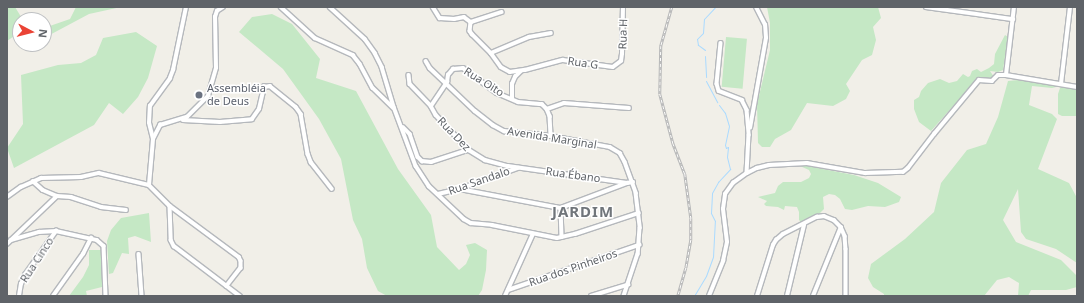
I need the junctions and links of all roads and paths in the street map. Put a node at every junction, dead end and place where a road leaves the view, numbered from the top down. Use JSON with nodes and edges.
{"nodes":[{"id":1,"x":186,"y":7,"type":"edge"},
{"id":2,"x":223,"y":7,"type":"edge"},
{"id":3,"x":281,"y":7,"type":"edge"},
{"id":4,"x":330,"y":7,"type":"edge"},
{"id":5,"x":433,"y":7,"type":"edge"},
{"id":6,"x":623,"y":7,"type":"edge"},
{"id":7,"x":756,"y":7,"type":"edge"},
{"id":8,"x":926,"y":7,"type":"edge"},
{"id":9,"x":1014,"y":7,"type":"edge"},
{"id":10,"x":1070,"y":7,"type":"edge"},
{"id":11,"x":501,"y":12,"type":"dead end"},
{"id":12,"x":1013,"y":19,"type":"junction"},
{"id":13,"x":471,"y":22,"type":"junction"},
{"id":14,"x":551,"y":33,"type":"dead end"},
{"id":15,"x":721,"y":43,"type":"dead end"},
{"id":16,"x":491,"y":53,"type":"junction"},
{"id":17,"x":426,"y":61,"type":"dead end"},
{"id":18,"x":621,"y":61,"type":"joint"},
{"id":19,"x":521,"y":71,"type":"junction"},
{"id":20,"x":409,"y":75,"type":"dead end"},
{"id":21,"x":1006,"y":75,"type":"junction"},
{"id":22,"x":447,"y":82,"type":"junction"},
{"id":23,"x":1061,"y":84,"type":"junction"},
{"id":24,"x":1077,"y":87,"type":"edge"},
{"id":25,"x":512,"y":99,"type":"junction"},
{"id":26,"x":431,"y":106,"type":"junction"},
{"id":27,"x":394,"y":107,"type":"junction"},
{"id":28,"x":629,"y":108,"type":"dead end"},
{"id":29,"x":547,"y":109,"type":"junction"},
{"id":30,"x":183,"y":120,"type":"junction"},
{"id":31,"x":401,"y":126,"type":"junction"},
{"id":32,"x":749,"y":135,"type":"junction"},
{"id":33,"x":551,"y":136,"type":"junction"},
{"id":34,"x":153,"y":139,"type":"junction"},
{"id":35,"x":470,"y":150,"type":"junction"},
{"id":36,"x":519,"y":167,"type":"junction"},
{"id":37,"x":747,"y":173,"type":"junction"},
{"id":38,"x":32,"y":181,"type":"junction"},
{"id":39,"x":633,"y":182,"type":"junction"},
{"id":40,"x":626,"y":183,"type":"junction"},
{"id":41,"x":149,"y":185,"type":"junction"},
{"id":42,"x":332,"y":189,"type":"dead end"},
{"id":43,"x":460,"y":189,"type":"junction"},
{"id":44,"x":438,"y":194,"type":"junction"},
{"id":45,"x":57,"y":196,"type":"junction"},
{"id":46,"x":7,"y":197,"type":"edge"},
{"id":47,"x":170,"y":206,"type":"junction"},
{"id":48,"x":561,"y":208,"type":"junction"},
{"id":49,"x":126,"y":210,"type":"dead end"},
{"id":50,"x":639,"y":212,"type":"junction"},
{"id":51,"x":804,"y":225,"type":"junction"},
{"id":52,"x":841,"y":227,"type":"junction"},
{"id":53,"x":56,"y":231,"type":"junction"},
{"id":54,"x":533,"y":234,"type":"junction"},
{"id":55,"x":562,"y":237,"type":"junction"},
{"id":56,"x":91,"y":238,"type":"junction"},
{"id":57,"x":11,"y":240,"type":"junction"},
{"id":58,"x":7,"y":244,"type":"edge"},
{"id":59,"x":639,"y":245,"type":"junction"},
{"id":60,"x":139,"y":254,"type":"dead end"},
{"id":61,"x":628,"y":284,"type":"junction"},
{"id":62,"x":227,"y":286,"type":"junction"},
{"id":63,"x":508,"y":290,"type":"junction"},
{"id":64,"x":19,"y":296,"type":"edge"},
{"id":65,"x":53,"y":296,"type":"edge"},
{"id":66,"x":106,"y":296,"type":"edge"},
{"id":67,"x":142,"y":296,"type":"edge"},
{"id":68,"x":240,"y":296,"type":"edge"},
{"id":69,"x":505,"y":296,"type":"edge"},
{"id":70,"x":591,"y":296,"type":"edge"},
{"id":71,"x":624,"y":296,"type":"edge"},
{"id":72,"x":709,"y":296,"type":"edge"},
{"id":73,"x":757,"y":296,"type":"edge"},
{"id":74,"x":787,"y":296,"type":"edge"},
{"id":75,"x":813,"y":296,"type":"edge"},
{"id":76,"x":846,"y":296,"type":"edge"}],
"edges":[{"from":1,"to":34,"type":"street"},
{"from":2,"to":30,"type":"street"},
{"from":3,"to":27,"type":"street"},
{"from":4,"to":27,"type":"street"},
{"from":5,"to":13,"type":"street"},
{"from":6,"to":18,"type":"street","name":"Rua H"},
{"from":7,"to":32,"type":"street"},
{"from":8,"to":12,"type":"street"},
{"from":9,"to":12,"type":"street"},
{"from":10,"to":23,"type":"street"},
{"from":11,"to":13,"type":"street"},
{"from":12,"to":21,"type":"street"},
{"from":13,"to":16,"type":"street"},
{"from":14,"to":16,"type":"street"},
{"from":15,"to":32,"type":"street"},
{"from":16,"to":19,"type":"street"},
{"from":17,"to":22,"type":"street","name":"Avenida Marginal"},
{"from":18,"to":19,"type":"street","name":"Rua G"},
{"from":19,"to":25,"type":"street"},
{"from":20,"to":26,"type":"street","name":"Rua Dez"},
{"from":21,"to":23,"type":"street"},
{"from":21,"to":37,"type":"street"},
{"from":22,"to":25,"type":"street","name":"Rua Oito"},
{"from":22,"to":26,"type":"street"},
{"from":22,"to":33,"type":"street","name":"Avenida Marginal"},
{"from":23,"to":24,"type":"street"},
{"from":25,"to":29,"type":"street","name":"Rua Oito"},
{"from":26,"to":35,"type":"street","name":"Rua Dez"},
{"from":27,"to":31,"type":"street"},
{"from":28,"to":29,"type":"street"},
{"from":29,"to":33,"type":"street"},
{"from":30,"to":34,"type":"street"},
{"from":30,"to":42,"type":"street"},
{"from":31,"to":35,"type":"street"},
{"from":31,"to":44,"type":"street"},
{"from":32,"to":37,"type":"street"},
{"from":33,"to":39,"type":"street","name":"Avenida Marginal"},
{"from":34,"to":41,"type":"street"},
{"from":35,"to":36,"type":"street","name":"Rua Dez"},
{"from":36,"to":40,"type":"street","name":"Rua Ébano"},
{"from":36,"to":43,"type":"street","name":"Rua Sandalo"},
{"from":37,"to":72,"type":"street"},
{"from":38,"to":41,"type":"street"},
{"from":38,"to":45,"type":"street"},
{"from":38,"to":46,"type":"street"},
{"from":39,"to":40,"type":"street"},
{"from":39,"to":50,"type":"street"},
{"from":40,"to":48,"type":"street"},
{"from":41,"to":47,"type":"street"},
{"from":43,"to":44,"type":"street","name":"Rua Sandalo"},
{"from":43,"to":48,"type":"street"},
{"from":44,"to":54,"type":"street"},
{"from":45,"to":49,"type":"street"},
{"from":45,"to":57,"type":"street"},
{"from":47,"to":62,"type":"street"},
{"from":47,"to":62,"type":"street"},
{"from":48,"to":55,"type":"street"},
{"from":50,"to":55,"type":"street"},
{"from":50,"to":59,"type":"street"},
{"from":51,"to":52,"type":"street"},
{"from":51,"to":73,"type":"street"},
{"from":51,"to":74,"type":"street"},
{"from":52,"to":75,"type":"street"},
{"from":52,"to":76,"type":"street"},
{"from":53,"to":56,"type":"street","name":"Rua Cinco"},
{"from":53,"to":57,"type":"street"},
{"from":53,"to":64,"type":"street","name":"Rua Cinco"},
{"from":54,"to":55,"type":"street"},
{"from":54,"to":63,"type":"street"},
{"from":56,"to":65,"type":"street"},
{"from":56,"to":66,"type":"street"},
{"from":57,"to":58,"type":"street"},
{"from":59,"to":61,"type":"street"},
{"from":59,"to":63,"type":"street","name":"Rua dos Pinheiros"},
{"from":60,"to":67,"type":"street"},
{"from":61,"to":70,"type":"street"},
{"from":61,"to":71,"type":"street"},
{"from":62,"to":68,"type":"street"},
{"from":63,"to":69,"type":"street"}]}
